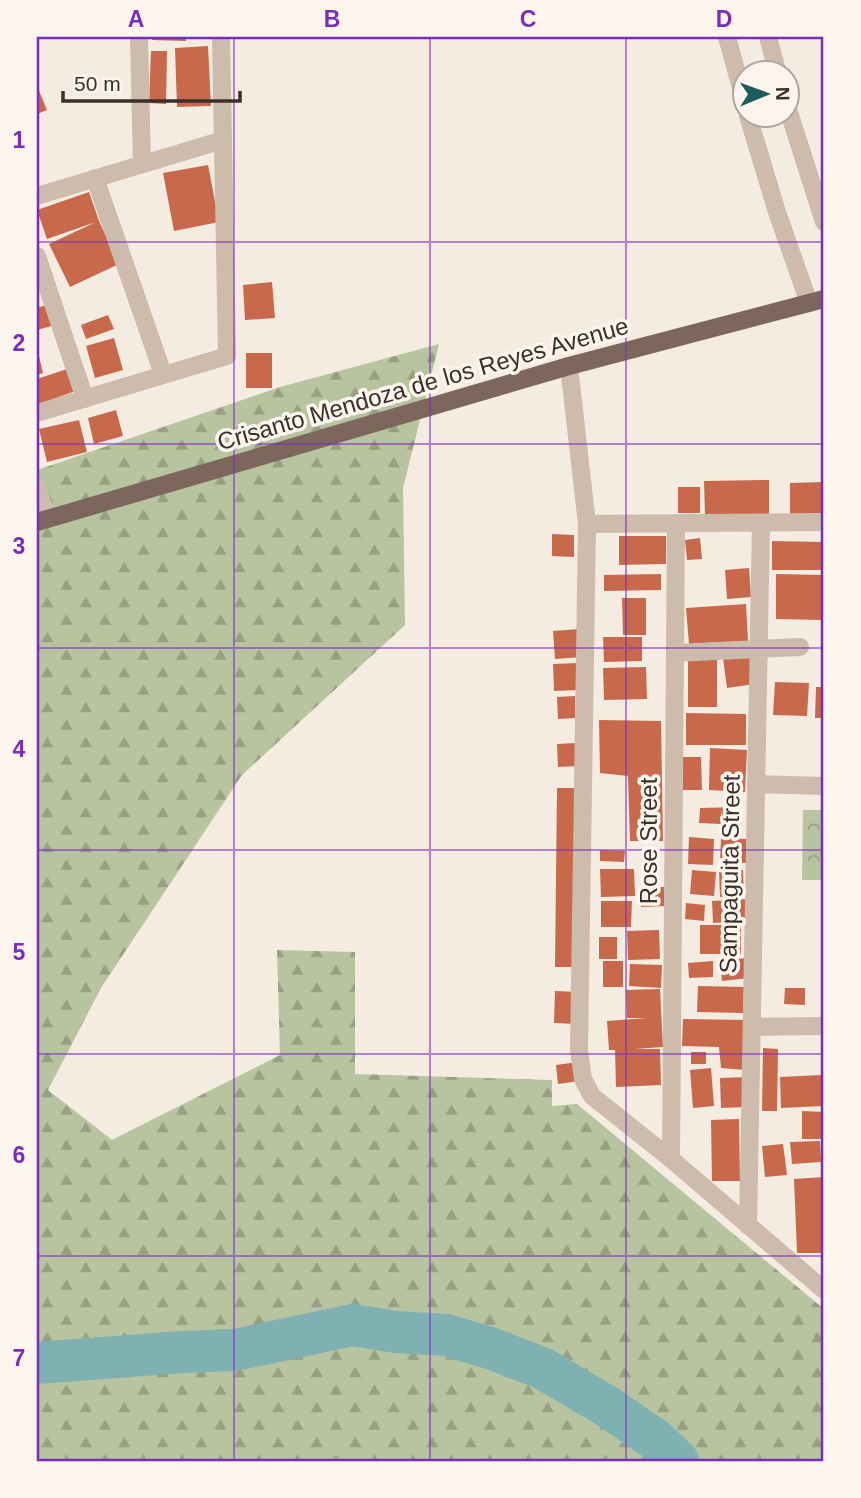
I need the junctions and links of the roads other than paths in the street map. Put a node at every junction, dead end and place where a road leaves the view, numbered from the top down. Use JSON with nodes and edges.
{"nodes":[{"id":1,"x":139,"y":37,"type":"edge"},
{"id":2,"x":220,"y":37,"type":"edge"},
{"id":3,"x":727,"y":37,"type":"edge"},
{"id":4,"x":768,"y":37,"type":"edge"},
{"id":5,"x":733,"y":60,"type":"edge"},
{"id":6,"x":774,"y":60,"type":"edge"},
{"id":7,"x":752,"y":130,"type":"edge"},
{"id":8,"x":795,"y":130,"type":"edge"},
{"id":9,"x":223,"y":140,"type":"junction"},
{"id":10,"x":142,"y":164,"type":"junction"},
{"id":11,"x":96,"y":178,"type":"junction"},
{"id":12,"x":37,"y":197,"type":"edge"},
{"id":13,"x":824,"y":222,"type":"edge"},
{"id":14,"x":37,"y":256,"type":"edge"},
{"id":15,"x":817,"y":301,"type":"edge"},
{"id":16,"x":569,"y":366,"type":"junction"},
{"id":17,"x":163,"y":374,"type":"junction"},
{"id":18,"x":85,"y":399,"type":"junction"},
{"id":19,"x":37,"y":413,"type":"edge"},
{"id":20,"x":37,"y":489,"type":"edge"},
{"id":21,"x":42,"y":520,"type":"edge"},
{"id":22,"x":824,"y":522,"type":"edge"},
{"id":23,"x":676,"y":523,"type":"junction"},
{"id":24,"x":761,"y":523,"type":"junction"},
{"id":25,"x":587,"y":524,"type":"junction"},
{"id":26,"x":800,"y":647,"type":"dead end"},
{"id":27,"x":758,"y":649,"type":"junction"},
{"id":28,"x":675,"y":653,"type":"junction"},
{"id":29,"x":756,"y":784,"type":"junction"},
{"id":30,"x":824,"y":786,"type":"edge"},
{"id":31,"x":824,"y":1026,"type":"edge"},
{"id":32,"x":752,"y":1027,"type":"junction"},
{"id":33,"x":671,"y":1159,"type":"junction"},
{"id":34,"x":748,"y":1226,"type":"junction"},
{"id":35,"x":824,"y":1290,"type":"edge"}],
"edges":[{"from":1,"to":10,"type":"street"},
{"from":2,"to":9,"type":"street"},
{"from":3,"to":5,"type":"street"},
{"from":4,"to":6,"type":"street"},
{"from":7,"to":15,"type":"street"},
{"from":8,"to":13,"type":"street"},
{"from":9,"to":10,"type":"street"},
{"from":9,"to":17,"type":"street"},
{"from":10,"to":11,"type":"street"},
{"from":11,"to":12,"type":"street"},
{"from":11,"to":17,"type":"street"},
{"from":14,"to":18,"type":"street"},
{"from":15,"to":16,"type":"main road","name":"Crisanto Mendoza de los Reyes Avenue"},
{"from":16,"to":21,"type":"main road","name":"Crisanto Mendoza de los Reyes Avenue"},
{"from":16,"to":25,"type":"street"},
{"from":17,"to":18,"type":"street"},
{"from":18,"to":19,"type":"street"},
{"from":20,"to":21,"type":"street"},
{"from":22,"to":24,"type":"street"},
{"from":23,"to":24,"type":"street"},
{"from":23,"to":25,"type":"street"},
{"from":23,"to":28,"type":"street","name":"Rose Street"},
{"from":24,"to":27,"type":"street","name":"Sampaguita Street"},
{"from":25,"to":33,"type":"street"},
{"from":26,"to":27,"type":"street"},
{"from":27,"to":28,"type":"street"},
{"from":27,"to":29,"type":"street","name":"Sampaguita Street"},
{"from":28,"to":33,"type":"street","name":"Rose Street"},
{"from":29,"to":30,"type":"street"},
{"from":29,"to":32,"type":"street","name":"Sampaguita Street"},
{"from":31,"to":32,"type":"street"},
{"from":32,"to":34,"type":"street","name":"Sampaguita Street"},
{"from":33,"to":34,"type":"street"},
{"from":34,"to":35,"type":"street"}]}
